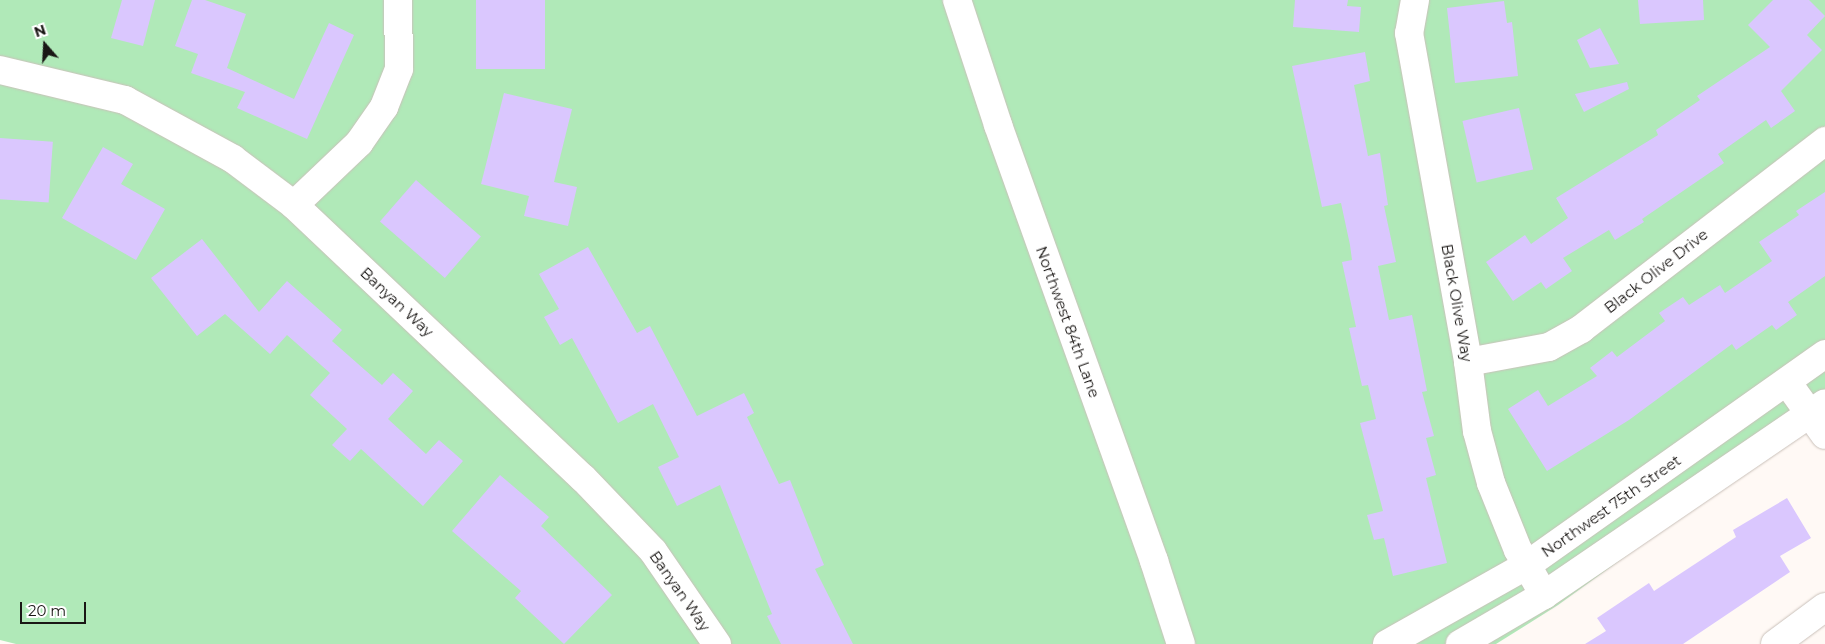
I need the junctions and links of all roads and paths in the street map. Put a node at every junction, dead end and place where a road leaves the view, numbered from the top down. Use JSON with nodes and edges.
{"nodes":[{"id":1,"x":398,"y":0,"type":"edge"},
{"id":2,"x":957,"y":0,"type":"edge"},
{"id":3,"x":1415,"y":0,"type":"edge"},
{"id":4,"x":0,"y":70,"type":"edge"},
{"id":5,"x":1825,"y":141,"type":"edge"},
{"id":6,"x":294,"y":205,"type":"junction"},
{"id":7,"x":1825,"y":354,"type":"edge"},
{"id":8,"x":1468,"y":362,"type":"junction"},
{"id":9,"x":1787,"y":382,"type":"junction"},
{"id":10,"x":1821,"y":417,"type":"edge"},
{"id":11,"x":1527,"y":565,"type":"junction"},
{"id":12,"x":1544,"y":595,"type":"junction"},
{"id":13,"x":1825,"y":607,"type":"edge"},
{"id":14,"x":717,"y":644,"type":"edge"},
{"id":15,"x":1181,"y":644,"type":"edge"},
{"id":16,"x":1387,"y":644,"type":"edge"},
{"id":17,"x":1460,"y":644,"type":"edge"},
{"id":18,"x":1775,"y":644,"type":"edge"}],
"edges":[{"from":1,"to":6,"type":"street"},
{"from":2,"to":15,"type":"street","name":"Northwest 84th Lane"},
{"from":3,"to":8,"type":"street","name":"Black Olive Way"},
{"from":4,"to":6,"type":"street","name":"Banyan Way"},
{"from":5,"to":8,"type":"street","name":"Black Olive Drive"},
{"from":6,"to":14,"type":"street","name":"Banyan Way"},
{"from":7,"to":9,"type":"street","name":"Northwest 75th Street"},
{"from":8,"to":11,"type":"street","name":"Black Olive Way"},
{"from":9,"to":10,"type":"street"},
{"from":9,"to":11,"type":"street","name":"Northwest 75th Street"},
{"from":10,"to":12,"type":"street"},
{"from":11,"to":12,"type":"street","name":"Black Olive Way"},
{"from":11,"to":16,"type":"street","name":"Northwest 75th Street"},
{"from":12,"to":17,"type":"street"},
{"from":13,"to":18,"type":"street"}]}
